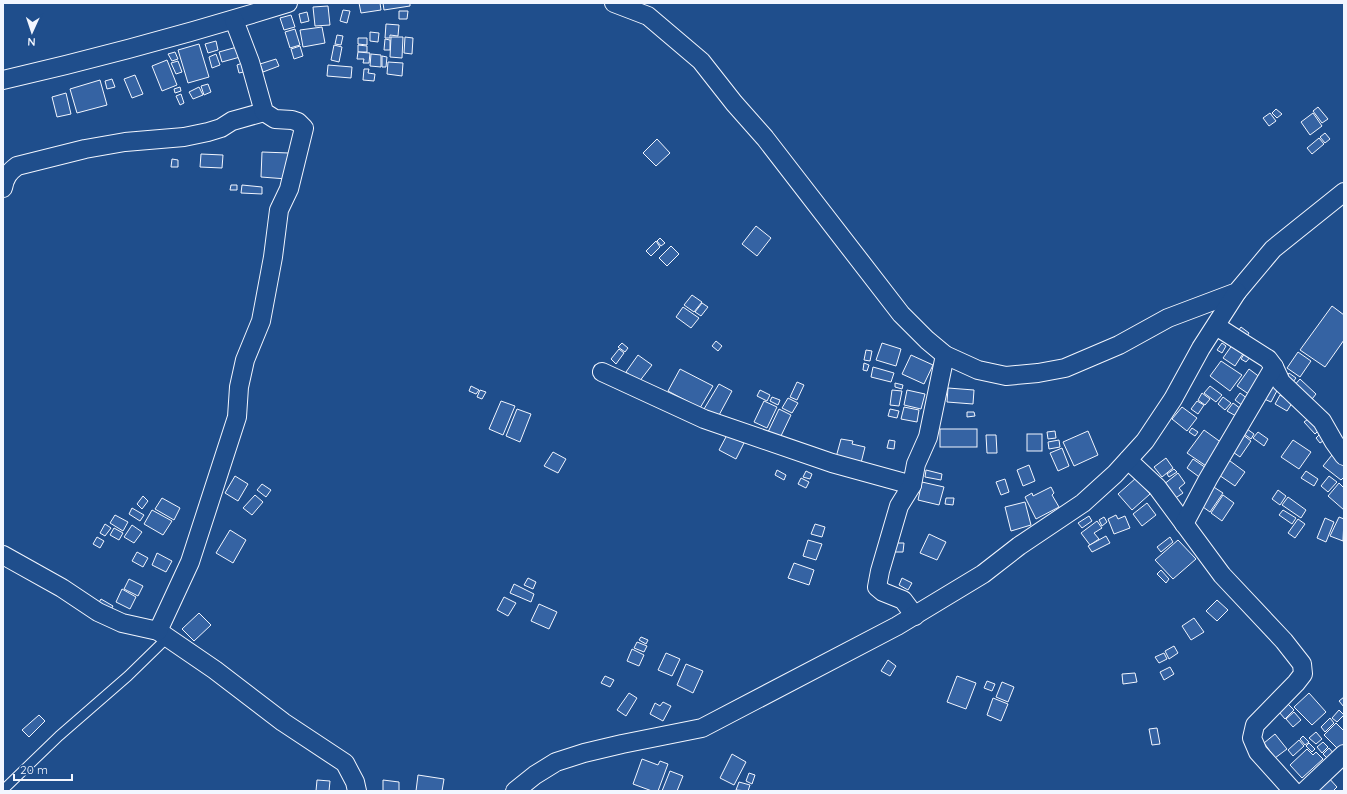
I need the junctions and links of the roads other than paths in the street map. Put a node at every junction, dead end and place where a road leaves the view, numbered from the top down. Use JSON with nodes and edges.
{"nodes":[{"id":1,"x":288,"y":3,"type":"edge"},
{"id":2,"x":614,"y":3,"type":"edge"},
{"id":3,"x":234,"y":20,"type":"junction"},
{"id":4,"x":3,"y":80,"type":"edge"},
{"id":5,"x":264,"y":112,"type":"junction"},
{"id":6,"x":3,"y":188,"type":"edge"},
{"id":7,"x":1344,"y":192,"type":"edge"},
{"id":8,"x":1237,"y":292,"type":"junction"},
{"id":9,"x":1216,"y":326,"type":"junction"},
{"id":10,"x":945,"y":355,"type":"junction"},
{"id":11,"x":1274,"y":367,"type":"junction"},
{"id":12,"x":602,"y":372,"type":"dead end"},
{"id":13,"x":1344,"y":456,"type":"edge"},
{"id":14,"x":1128,"y":460,"type":"junction"},
{"id":15,"x":912,"y":485,"type":"junction"},
{"id":16,"x":1184,"y":524,"type":"junction"},
{"id":17,"x":3,"y":555,"type":"edge"},
{"id":18,"x":914,"y":616,"type":"junction"},
{"id":19,"x":162,"y":635,"type":"junction"},
{"id":20,"x":1344,"y":754,"type":"edge"},
{"id":21,"x":3,"y":790,"type":"edge"},
{"id":22,"x":357,"y":791,"type":"edge"},
{"id":23,"x":516,"y":791,"type":"edge"},
{"id":24,"x":1293,"y":791,"type":"edge"},
{"id":25,"x":1305,"y":791,"type":"edge"}],
"edges":[{"from":1,"to":3,"type":"street"},
{"from":2,"to":10,"type":"street"},
{"from":3,"to":4,"type":"street"},
{"from":3,"to":5,"type":"street"},
{"from":5,"to":6,"type":"street"},
{"from":5,"to":19,"type":"street"},
{"from":7,"to":8,"type":"street"},
{"from":8,"to":9,"type":"street"},
{"from":8,"to":10,"type":"street"},
{"from":9,"to":11,"type":"street"},
{"from":9,"to":14,"type":"street"},
{"from":10,"to":15,"type":"street"},
{"from":11,"to":13,"type":"street"},
{"from":11,"to":16,"type":"street"},
{"from":12,"to":15,"type":"street"},
{"from":14,"to":16,"type":"street"},
{"from":14,"to":18,"type":"street"},
{"from":15,"to":18,"type":"street"},
{"from":16,"to":24,"type":"street"},
{"from":17,"to":19,"type":"street"},
{"from":18,"to":23,"type":"street"},
{"from":19,"to":21,"type":"lane"},
{"from":19,"to":22,"type":"street"},
{"from":20,"to":25,"type":"street"}]}
